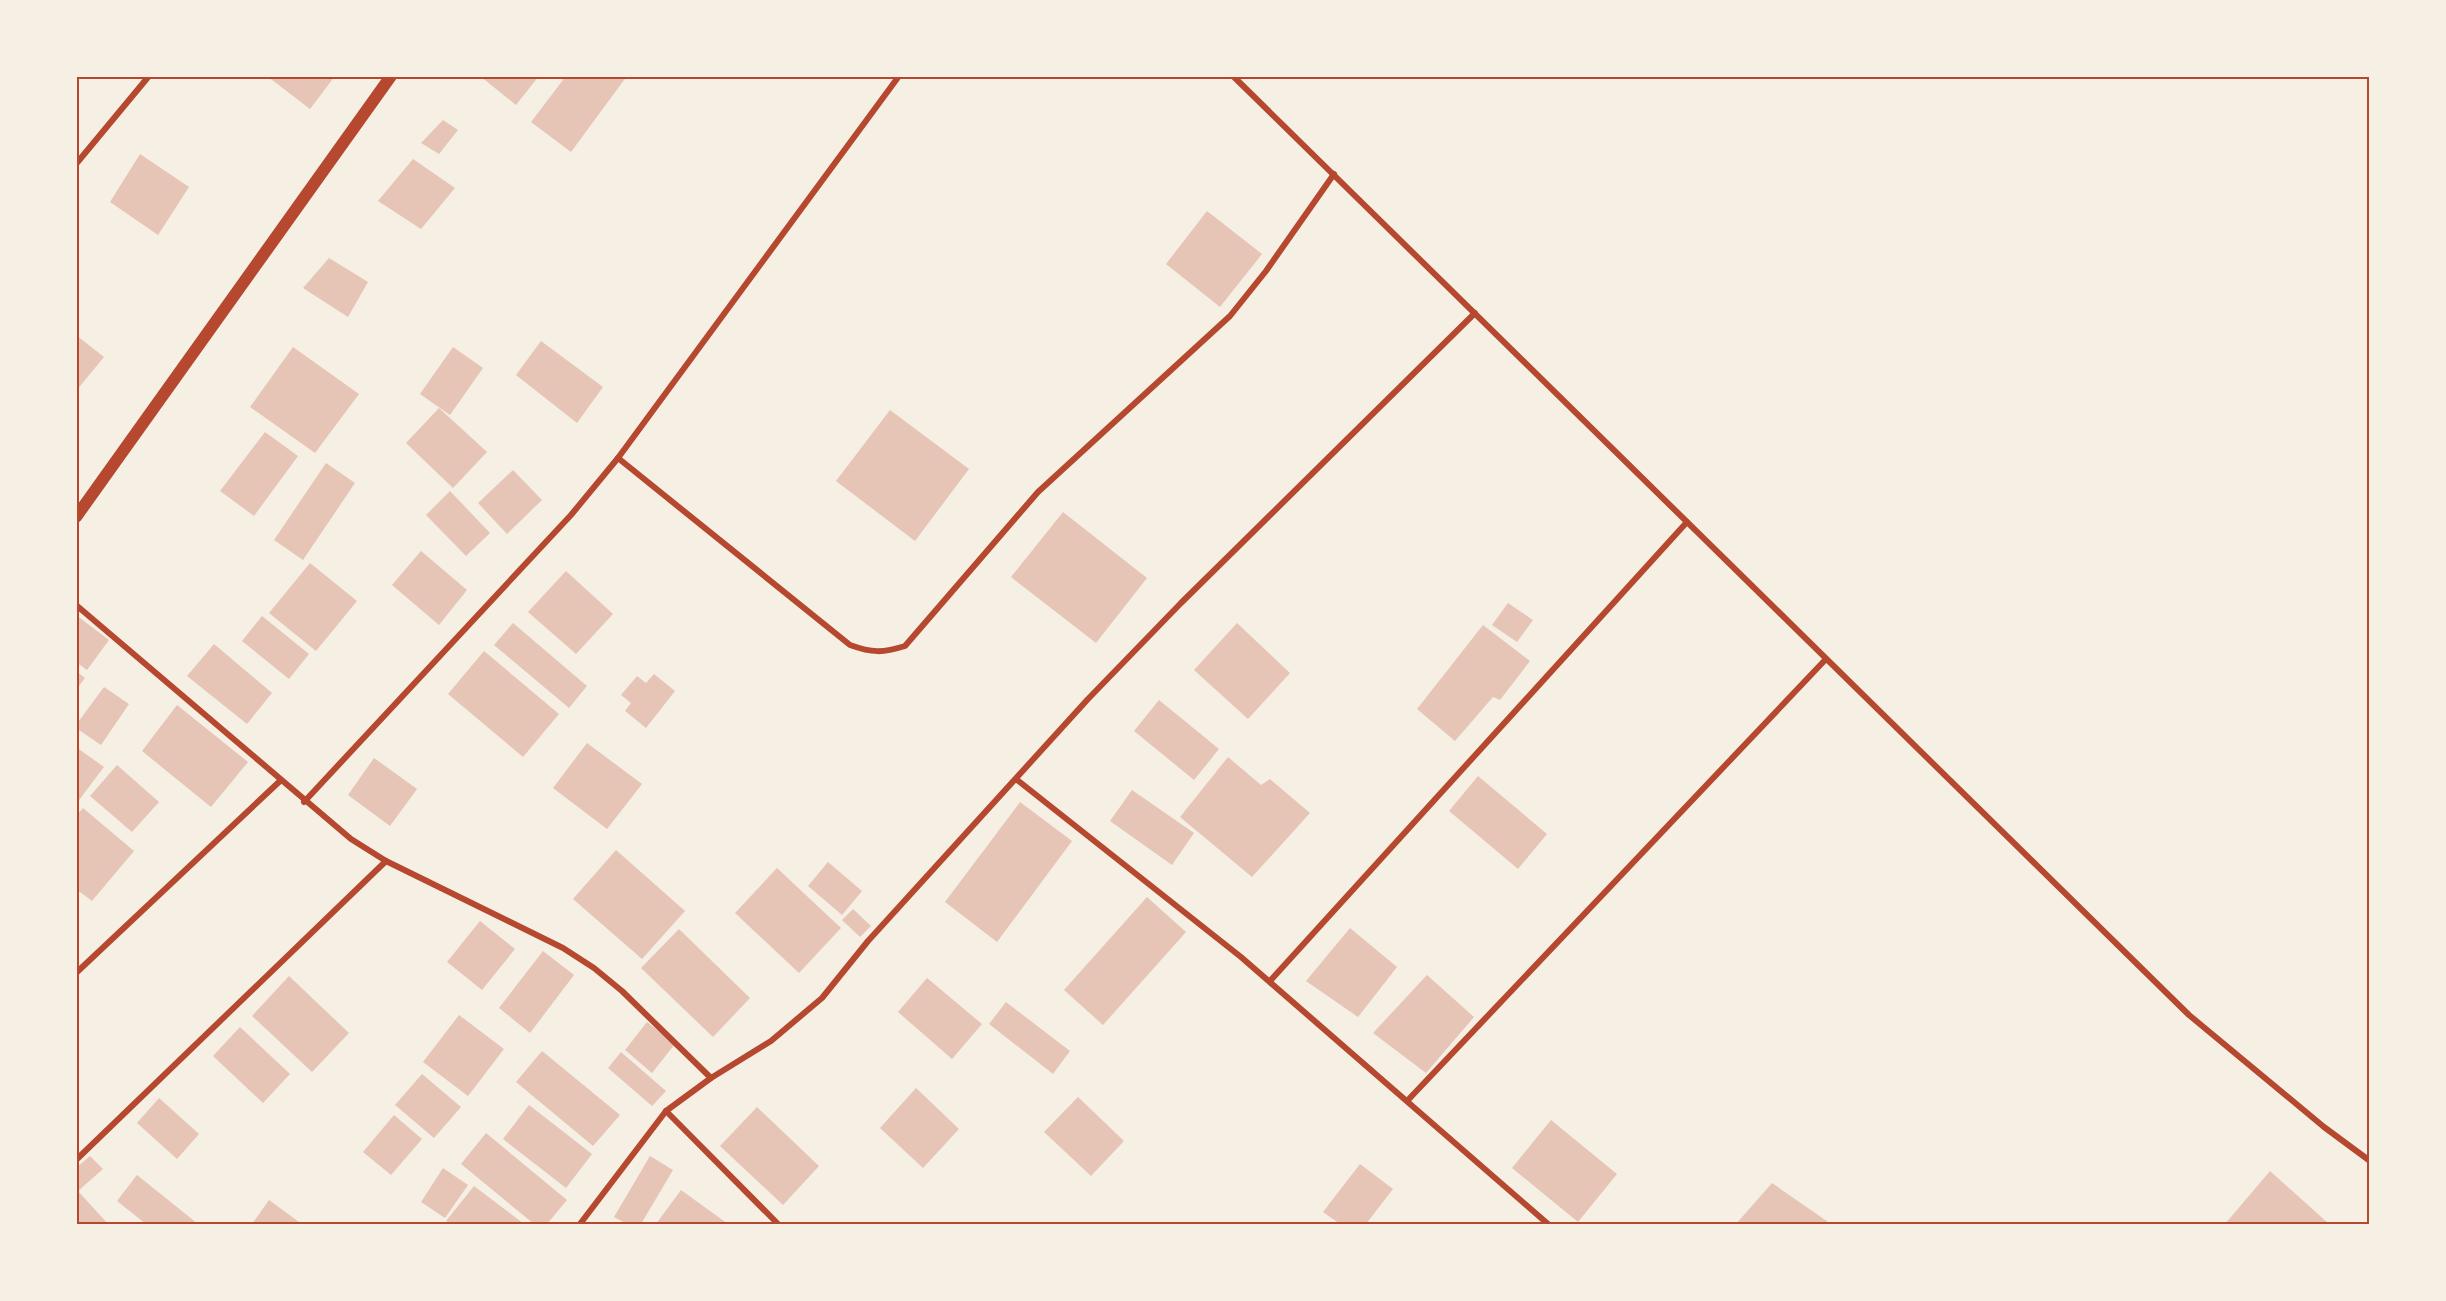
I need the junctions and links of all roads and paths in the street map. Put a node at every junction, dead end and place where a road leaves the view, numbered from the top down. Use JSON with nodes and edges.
{"nodes":[{"id":1,"x":148,"y":76,"type":"edge"},
{"id":2,"x":391,"y":76,"type":"edge"},
{"id":3,"x":899,"y":76,"type":"edge"},
{"id":4,"x":1233,"y":76,"type":"edge"},
{"id":5,"x":76,"y":164,"type":"edge"},
{"id":6,"x":1334,"y":174,"type":"junction"},
{"id":7,"x":1474,"y":313,"type":"junction"},
{"id":8,"x":618,"y":458,"type":"junction"},
{"id":9,"x":76,"y":518,"type":"edge"},
{"id":10,"x":1687,"y":522,"type":"junction"},
{"id":11,"x":76,"y":605,"type":"edge"},
{"id":12,"x":1826,"y":658,"type":"junction"},
{"id":13,"x":1016,"y":779,"type":"junction"},
{"id":14,"x":280,"y":781,"type":"junction"},
{"id":15,"x":304,"y":801,"type":"junction"},
{"id":16,"x":386,"y":861,"type":"junction"},
{"id":17,"x":76,"y":973,"type":"edge"},
{"id":18,"x":1270,"y":981,"type":"junction"},
{"id":19,"x":711,"y":1077,"type":"junction"},
{"id":20,"x":1408,"y":1100,"type":"junction"},
{"id":21,"x":666,"y":1111,"type":"junction"},
{"id":22,"x":76,"y":1160,"type":"edge"},
{"id":23,"x":2370,"y":1161,"type":"edge"},
{"id":24,"x":580,"y":1224,"type":"edge"},
{"id":25,"x":778,"y":1224,"type":"edge"},
{"id":26,"x":1548,"y":1224,"type":"edge"}],
"edges":[{"from":1,"to":5,"type":"street"},
{"from":2,"to":9,"type":"main road"},
{"from":3,"to":8,"type":"street"},
{"from":4,"to":6,"type":"street"},
{"from":6,"to":7,"type":"street"},
{"from":6,"to":8,"type":"street"},
{"from":7,"to":10,"type":"street"},
{"from":7,"to":13,"type":"street"},
{"from":8,"to":15,"type":"street"},
{"from":10,"to":12,"type":"street"},
{"from":10,"to":18,"type":"street"},
{"from":11,"to":14,"type":"street"},
{"from":12,"to":20,"type":"street"},
{"from":12,"to":23,"type":"street"},
{"from":13,"to":18,"type":"street"},
{"from":13,"to":19,"type":"street"},
{"from":14,"to":15,"type":"street"},
{"from":14,"to":17,"type":"street"},
{"from":15,"to":16,"type":"street"},
{"from":16,"to":19,"type":"street"},
{"from":16,"to":22,"type":"street"},
{"from":18,"to":20,"type":"street"},
{"from":19,"to":21,"type":"street"},
{"from":20,"to":26,"type":"street"},
{"from":21,"to":24,"type":"street"},
{"from":21,"to":25,"type":"street"}]}
